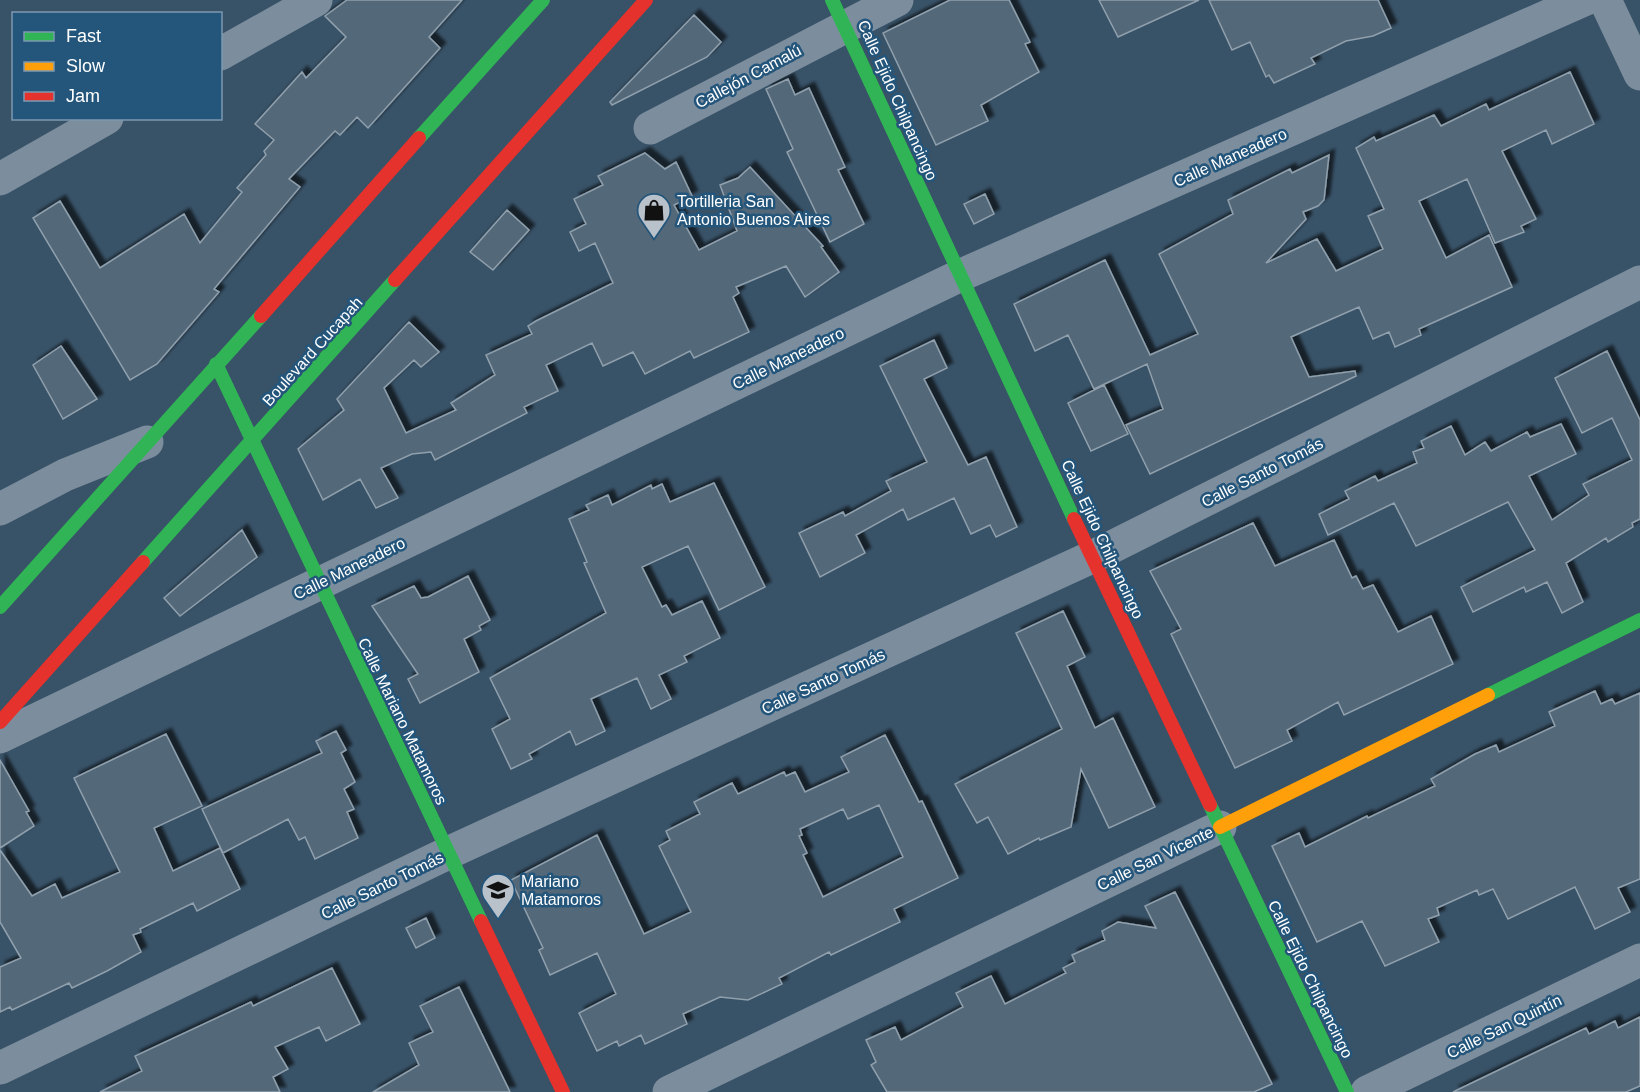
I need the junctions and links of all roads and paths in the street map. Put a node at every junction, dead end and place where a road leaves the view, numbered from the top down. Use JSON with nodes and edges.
{"nodes":[{"id":1,"x":316,"y":0,"type":"edge"},
{"id":2,"x":543,"y":0,"type":"edge"},
{"id":3,"x":646,"y":0,"type":"edge"},
{"id":4,"x":897,"y":0,"type":"edge"},
{"id":5,"x":1584,"y":0,"type":"edge"},
{"id":6,"x":1605,"y":0,"type":"edge"},
{"id":7,"x":839,"y":13,"type":"edge"},
{"id":8,"x":222,"y":53,"type":"edge"},
{"id":9,"x":1640,"y":74,"type":"edge"},
{"id":10,"x":103,"y":120,"type":"edge"},
{"id":11,"x":651,"y":128,"type":"dead end"},
{"id":12,"x":0,"y":179,"type":"edge"},
{"id":13,"x":959,"y":276,"type":"junction"},
{"id":14,"x":1640,"y":282,"type":"edge"},
{"id":15,"x":216,"y":364,"type":"junction"},
{"id":16,"x":147,"y":442,"type":"junction"},
{"id":17,"x":252,"y":443,"type":"junction"},
{"id":18,"x":0,"y":509,"type":"edge"},
{"id":19,"x":1094,"y":556,"type":"junction"},
{"id":20,"x":319,"y":582,"type":"junction"},
{"id":21,"x":0,"y":607,"type":"edge"},
{"id":22,"x":1640,"y":620,"type":"edge"},
{"id":23,"x":0,"y":722,"type":"edge"},
{"id":24,"x":0,"y":737,"type":"edge"},
{"id":25,"x":1220,"y":827,"type":"junction"},
{"id":26,"x":448,"y":853,"type":"junction"},
{"id":27,"x":1640,"y":960,"type":"edge"},
{"id":28,"x":0,"y":1068,"type":"edge"},
{"id":29,"x":563,"y":1092,"type":"edge"},
{"id":30,"x":669,"y":1092,"type":"edge"},
{"id":31,"x":1347,"y":1092,"type":"edge"},
{"id":32,"x":1368,"y":1092,"type":"edge"}],
"edges":[{"from":1,"to":8,"type":"street"},
{"from":2,"to":15,"type":"street"},
{"from":3,"to":17,"type":"street","name":"Boulevard Cucapah"},
{"from":4,"to":7,"type":"street","name":"Callejón Camalú"},
{"from":5,"to":13,"type":"street","name":"Calle Maneadero"},
{"from":6,"to":9,"type":"street"},
{"from":7,"to":11,"type":"street","name":"Callejón Camalú"},
{"from":7,"to":13,"type":"street","name":"Calle Ejido Chilpancingo"},
{"from":10,"to":12,"type":"street"},
{"from":13,"to":19,"type":"street","name":"Calle Ejido Chilpancingo"},
{"from":13,"to":20,"type":"street","name":"Calle Maneadero"},
{"from":14,"to":19,"type":"street","name":"Calle Santo Tomás"},
{"from":15,"to":16,"type":"street"},
{"from":15,"to":17,"type":"street","name":"Calle Mariano Matamoros"},
{"from":16,"to":18,"type":"street"},
{"from":16,"to":21,"type":"street"},
{"from":17,"to":20,"type":"street","name":"Calle Mariano Matamoros"},
{"from":17,"to":23,"type":"street","name":"Boulevard Cucapah"},
{"from":19,"to":25,"type":"street","name":"Calle Ejido Chilpancingo"},
{"from":19,"to":26,"type":"street","name":"Calle Santo Tomás"},
{"from":20,"to":24,"type":"street","name":"Calle Maneadero"},
{"from":20,"to":26,"type":"street","name":"Calle Mariano Matamoros"},
{"from":22,"to":25,"type":"street","name":"Calle San Vicente"},
{"from":25,"to":30,"type":"street","name":"Calle San Vicente"},
{"from":25,"to":31,"type":"street","name":"Calle Ejido Chilpancingo"},
{"from":26,"to":28,"type":"street","name":"Calle Santo Tomás"},
{"from":26,"to":29,"type":"street","name":"Calle Mariano Matamoros"},
{"from":27,"to":32,"type":"street","name":"Calle San Quintín"}]}
